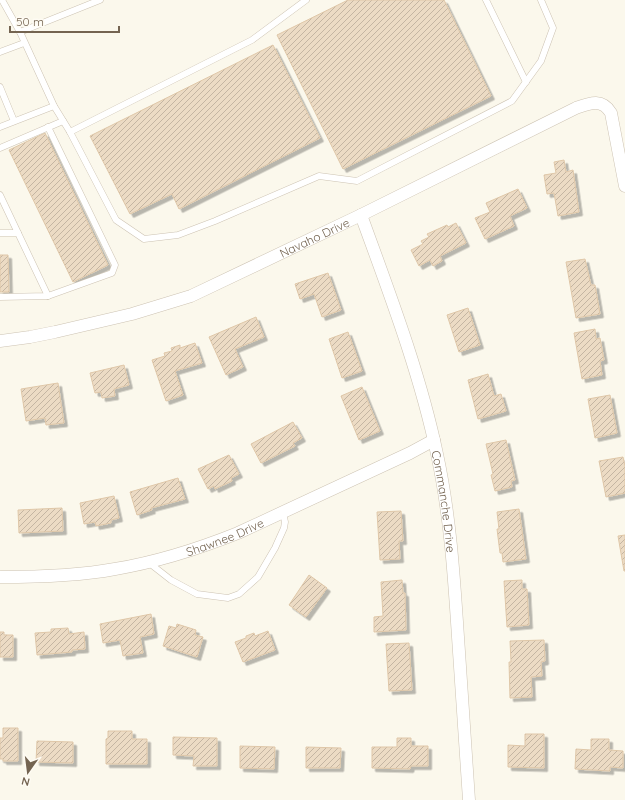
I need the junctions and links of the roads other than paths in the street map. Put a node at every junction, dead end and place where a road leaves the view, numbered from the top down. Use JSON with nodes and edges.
{"nodes":[{"id":1,"x":2,"y":0,"type":"edge"},
{"id":2,"x":100,"y":0,"type":"edge"},
{"id":3,"x":306,"y":0,"type":"edge"},
{"id":4,"x":486,"y":0,"type":"edge"},
{"id":5,"x":541,"y":0,"type":"edge"},
{"id":6,"x":20,"y":32,"type":"junction"},
{"id":7,"x":24,"y":43,"type":"junction"},
{"id":8,"x":0,"y":52,"type":"edge"},
{"id":9,"x":526,"y":82,"type":"junction"},
{"id":10,"x":0,"y":86,"type":"edge"},
{"id":11,"x":54,"y":106,"type":"junction"},
{"id":12,"x":14,"y":121,"type":"junction"},
{"id":13,"x":64,"y":121,"type":"junction"},
{"id":14,"x":0,"y":127,"type":"edge"},
{"id":15,"x":48,"y":127,"type":"junction"},
{"id":16,"x":70,"y":132,"type":"junction"},
{"id":17,"x":0,"y":148,"type":"edge"},
{"id":18,"x":625,"y":186,"type":"edge"},
{"id":19,"x":0,"y":195,"type":"edge"},
{"id":20,"x":361,"y":215,"type":"junction"},
{"id":21,"x":18,"y":232,"type":"junction"},
{"id":22,"x":0,"y":233,"type":"edge"},
{"id":23,"x":48,"y":296,"type":"junction"},
{"id":24,"x":0,"y":297,"type":"edge"},
{"id":25,"x":0,"y":341,"type":"edge"},
{"id":26,"x":434,"y":440,"type":"junction"},
{"id":27,"x":283,"y":513,"type":"junction"},
{"id":28,"x":148,"y":562,"type":"junction"},
{"id":29,"x":0,"y":577,"type":"edge"},
{"id":30,"x":469,"y":800,"type":"edge"}],
"edges":[{"from":1,"to":6,"type":"lane"},
{"from":2,"to":6,"type":"lane"},
{"from":3,"to":16,"type":"lane"},
{"from":4,"to":9,"type":"lane"},
{"from":5,"to":9,"type":"lane"},
{"from":6,"to":7,"type":"lane"},
{"from":7,"to":8,"type":"lane"},
{"from":7,"to":11,"type":"lane"},
{"from":9,"to":16,"type":"lane"},
{"from":10,"to":12,"type":"lane"},
{"from":11,"to":12,"type":"lane"},
{"from":11,"to":13,"type":"lane"},
{"from":12,"to":14,"type":"lane"},
{"from":13,"to":15,"type":"lane"},
{"from":13,"to":16,"type":"lane"},
{"from":15,"to":17,"type":"lane"},
{"from":15,"to":23,"type":"lane"},
{"from":18,"to":20,"type":"street","name":"Navaho Drive"},
{"from":19,"to":21,"type":"lane"},
{"from":20,"to":25,"type":"street","name":"Navaho Drive"},
{"from":20,"to":26,"type":"street","name":"Commanche Drive"},
{"from":21,"to":22,"type":"lane"},
{"from":21,"to":23,"type":"lane"},
{"from":23,"to":24,"type":"lane"},
{"from":26,"to":27,"type":"street","name":"Shawnee Drive"},
{"from":26,"to":30,"type":"street","name":"Commanche Drive"},
{"from":27,"to":28,"type":"street","name":"Shawnee Drive"},
{"from":27,"to":28,"type":"lane"},
{"from":28,"to":29,"type":"street","name":"Shawnee Drive"}]}
